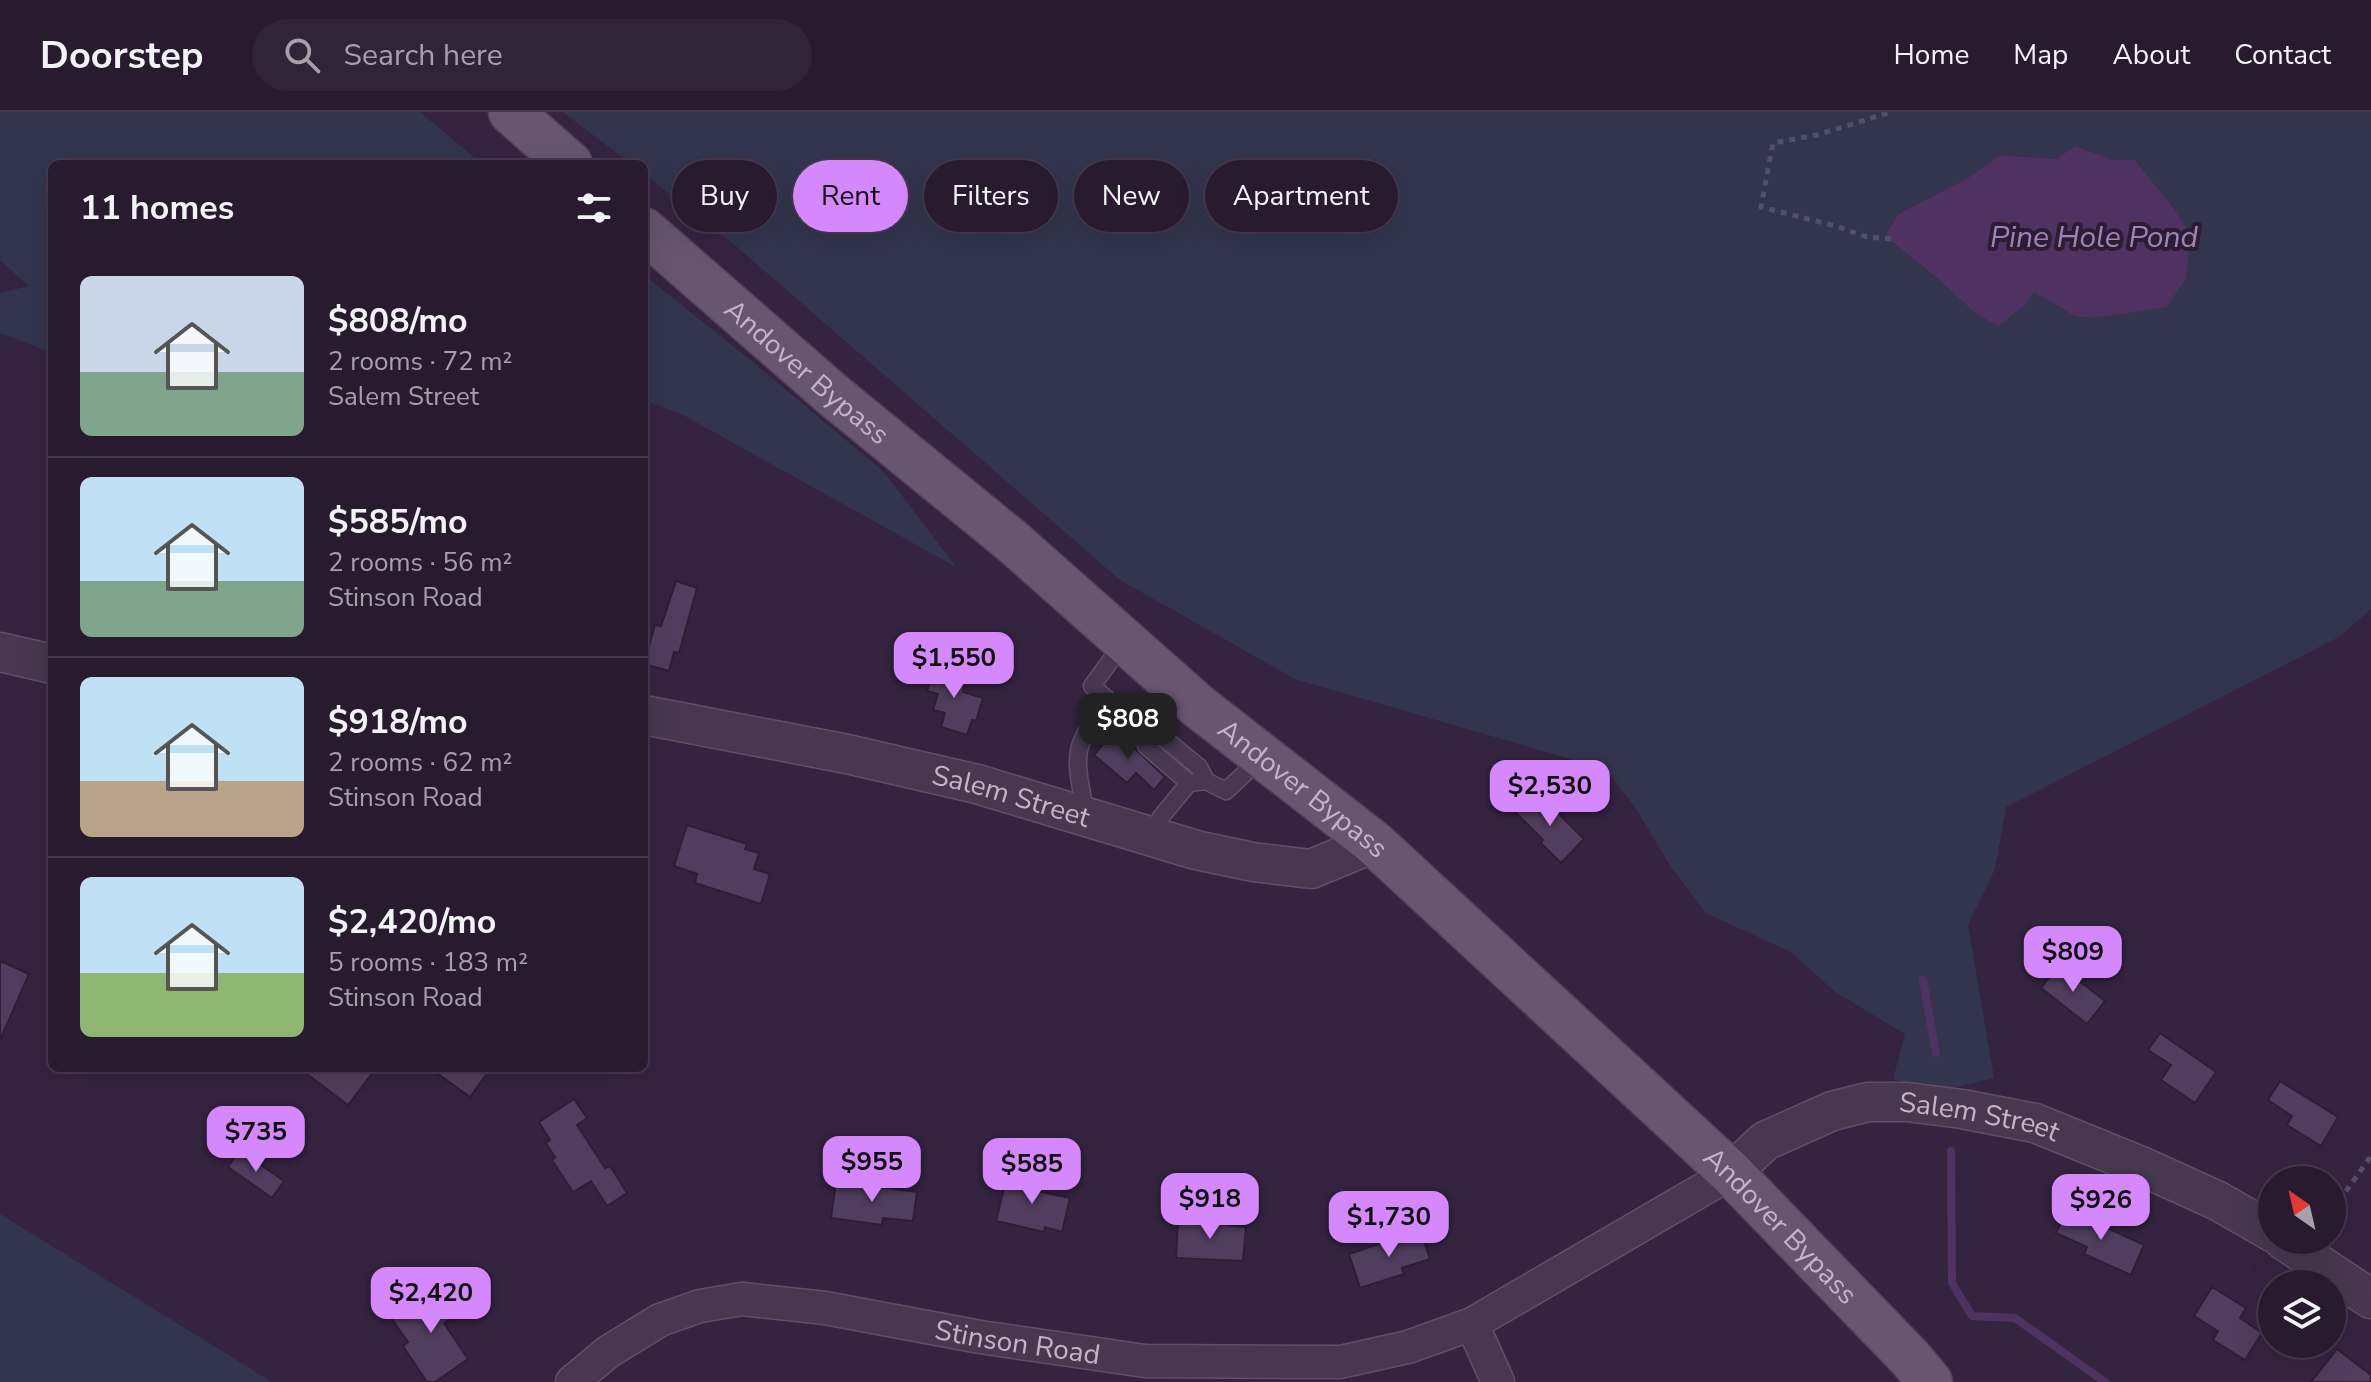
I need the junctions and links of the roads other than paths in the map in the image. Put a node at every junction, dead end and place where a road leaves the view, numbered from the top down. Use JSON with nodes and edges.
{"nodes":[{"id":1,"x":511,"y":112,"type":"edge"},
{"id":2,"x":565,"y":160,"type":"edge"},
{"id":3,"x":648,"y":233,"type":"edge"},
{"id":4,"x":1125,"y":641,"type":"junction"},
{"id":5,"x":0,"y":652,"type":"edge"},
{"id":6,"x":48,"y":663,"type":"edge"},
{"id":7,"x":1106,"y":698,"type":"junction"},
{"id":8,"x":648,"y":716,"type":"edge"},
{"id":9,"x":1263,"y":756,"type":"junction"},
{"id":10,"x":1198,"y":782,"type":"junction"},
{"id":11,"x":1085,"y":816,"type":"junction"},
{"id":12,"x":1154,"y":838,"type":"junction"},
{"id":13,"x":1374,"y":843,"type":"junction"},
{"id":14,"x":1731,"y":1173,"type":"junction"},
{"id":15,"x":2258,"y":1224,"type":"edge"},
{"id":16,"x":2304,"y":1254,"type":"edge"},
{"id":17,"x":2371,"y":1299,"type":"edge"},
{"id":18,"x":1472,"y":1324,"type":"junction"},
{"id":19,"x":572,"y":1382,"type":"edge"},
{"id":20,"x":1498,"y":1382,"type":"edge"},
{"id":21,"x":1930,"y":1382,"type":"edge"}],
"edges":[{"from":1,"to":2,"type":"main road"},
{"from":3,"to":4,"type":"main road","name":"Andover Bypass"},
{"from":4,"to":7,"type":"lane"},
{"from":4,"to":9,"type":"main road","name":"Andover Bypass"},
{"from":5,"to":6,"type":"street"},
{"from":7,"to":10,"type":"lane"},
{"from":7,"to":11,"type":"lane"},
{"from":8,"to":11,"type":"street","name":"Salem Street"},
{"from":9,"to":10,"type":"lane"},
{"from":9,"to":13,"type":"main road","name":"Andover Bypass"},
{"from":10,"to":12,"type":"lane"},
{"from":11,"to":12,"type":"street","name":"Salem Street"},
{"from":12,"to":13,"type":"street","name":"Salem Street"},
{"from":13,"to":14,"type":"main road","name":"Andover Bypass"},
{"from":14,"to":15,"type":"street","name":"Salem Street"},
{"from":14,"to":18,"type":"street","name":"Stinson Road"},
{"from":14,"to":21,"type":"main road","name":"Andover Bypass"},
{"from":16,"to":17,"type":"street"},
{"from":18,"to":19,"type":"street","name":"Stinson Road"},
{"from":18,"to":20,"type":"street"}]}
